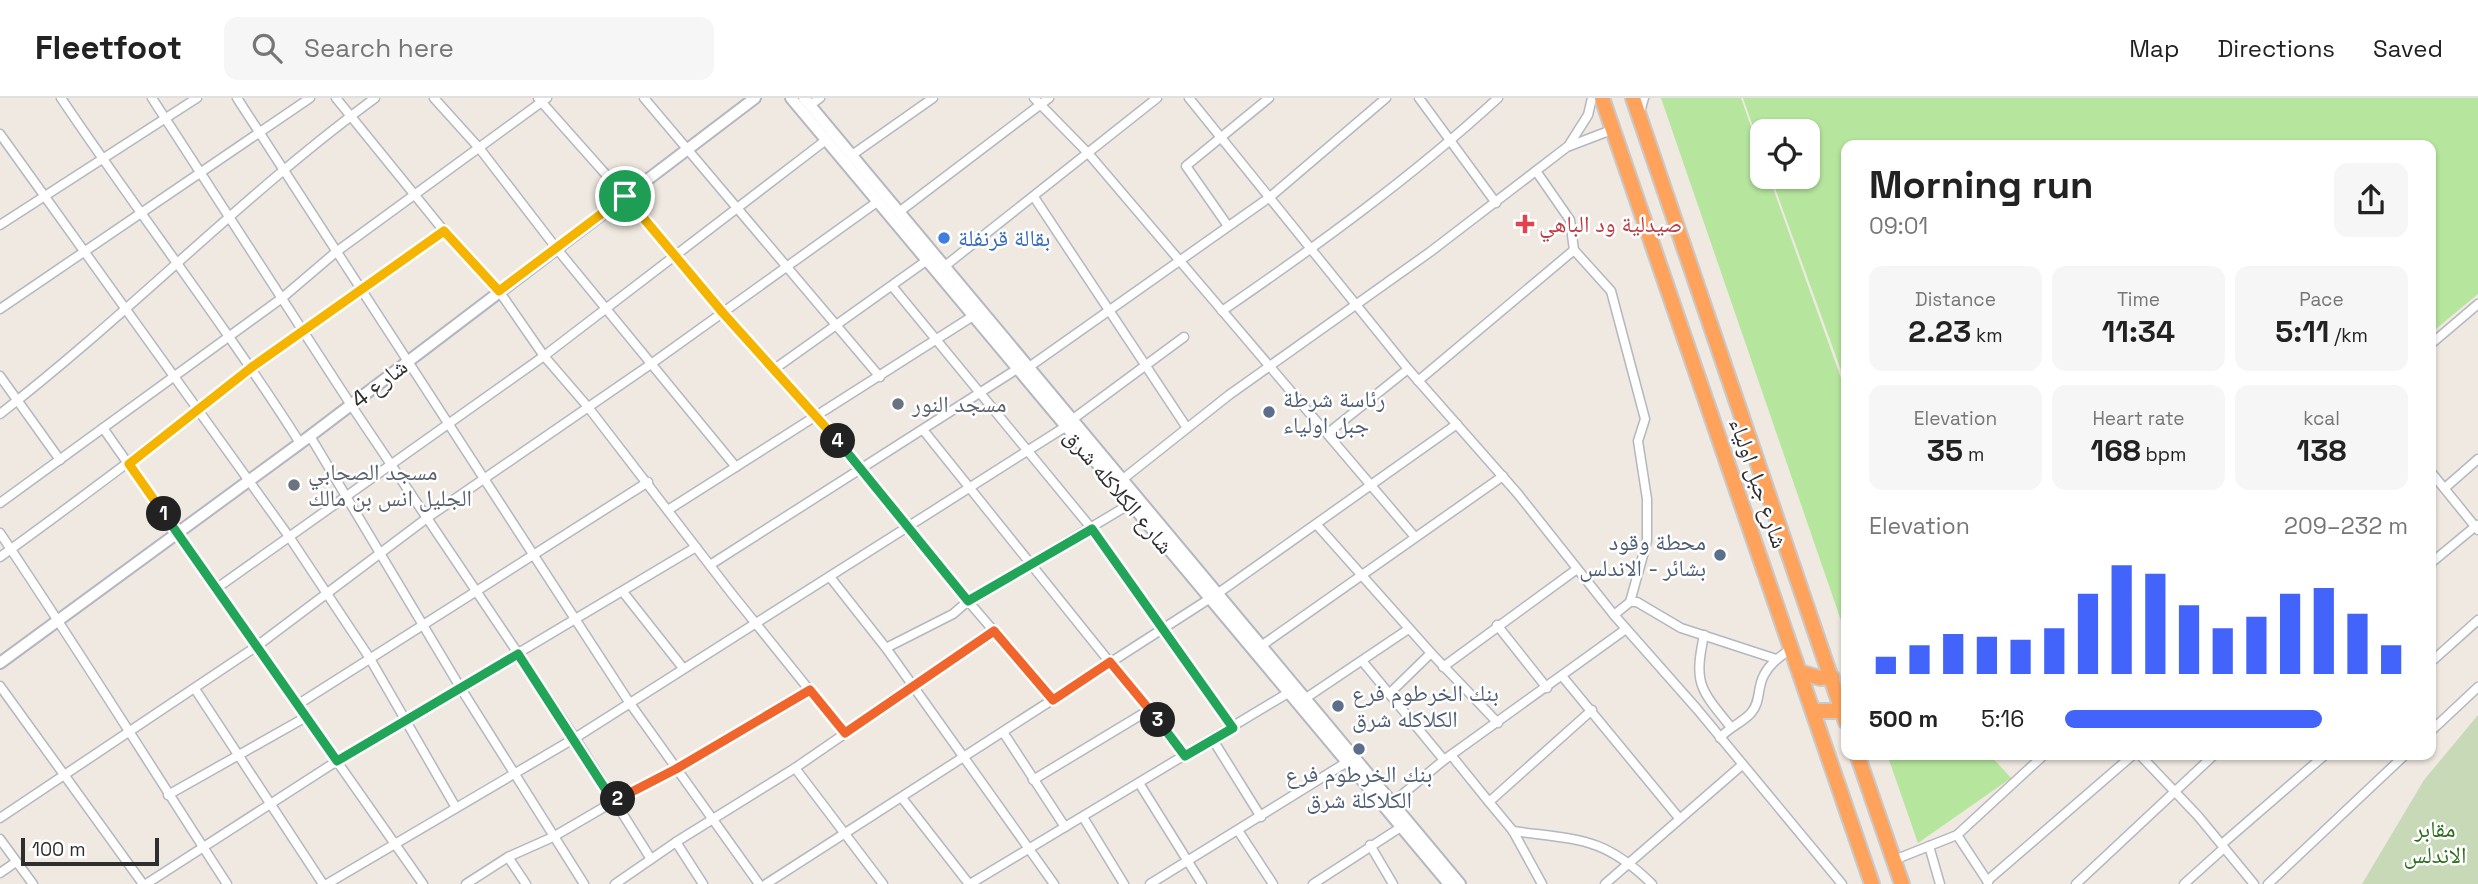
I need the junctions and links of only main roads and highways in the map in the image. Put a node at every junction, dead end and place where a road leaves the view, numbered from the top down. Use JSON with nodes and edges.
{"nodes":[{"id":1,"x":1602,"y":98,"type":"edge"},
{"id":2,"x":1633,"y":98,"type":"edge"},
{"id":3,"x":1800,"y":672,"type":"junction"},
{"id":4,"x":1832,"y":677,"type":"junction"},
{"id":5,"x":1841,"y":707,"type":"edge"},
{"id":6,"x":1813,"y":710,"type":"junction"},
{"id":7,"x":1841,"y":716,"type":"edge"},
{"id":8,"x":1859,"y":760,"type":"edge"},
{"id":9,"x":1871,"y":884,"type":"edge"},
{"id":10,"x":1902,"y":884,"type":"edge"}],
"edges":[{"from":1,"to":3,"type":"highway","name":"شارع جبل اولياء"},
{"from":2,"to":4,"type":"highway","name":"شارع جبل اولياء"},
{"from":3,"to":4,"type":"highway"},
{"from":3,"to":6,"type":"highway","name":"شارع جبل اولياء"},
{"from":4,"to":5,"type":"highway","name":"شارع جبل اولياء"},
{"from":6,"to":7,"type":"highway"},
{"from":6,"to":9,"type":"highway","name":"شارع جبل اولياء"},
{"from":8,"to":10,"type":"highway"}]}
